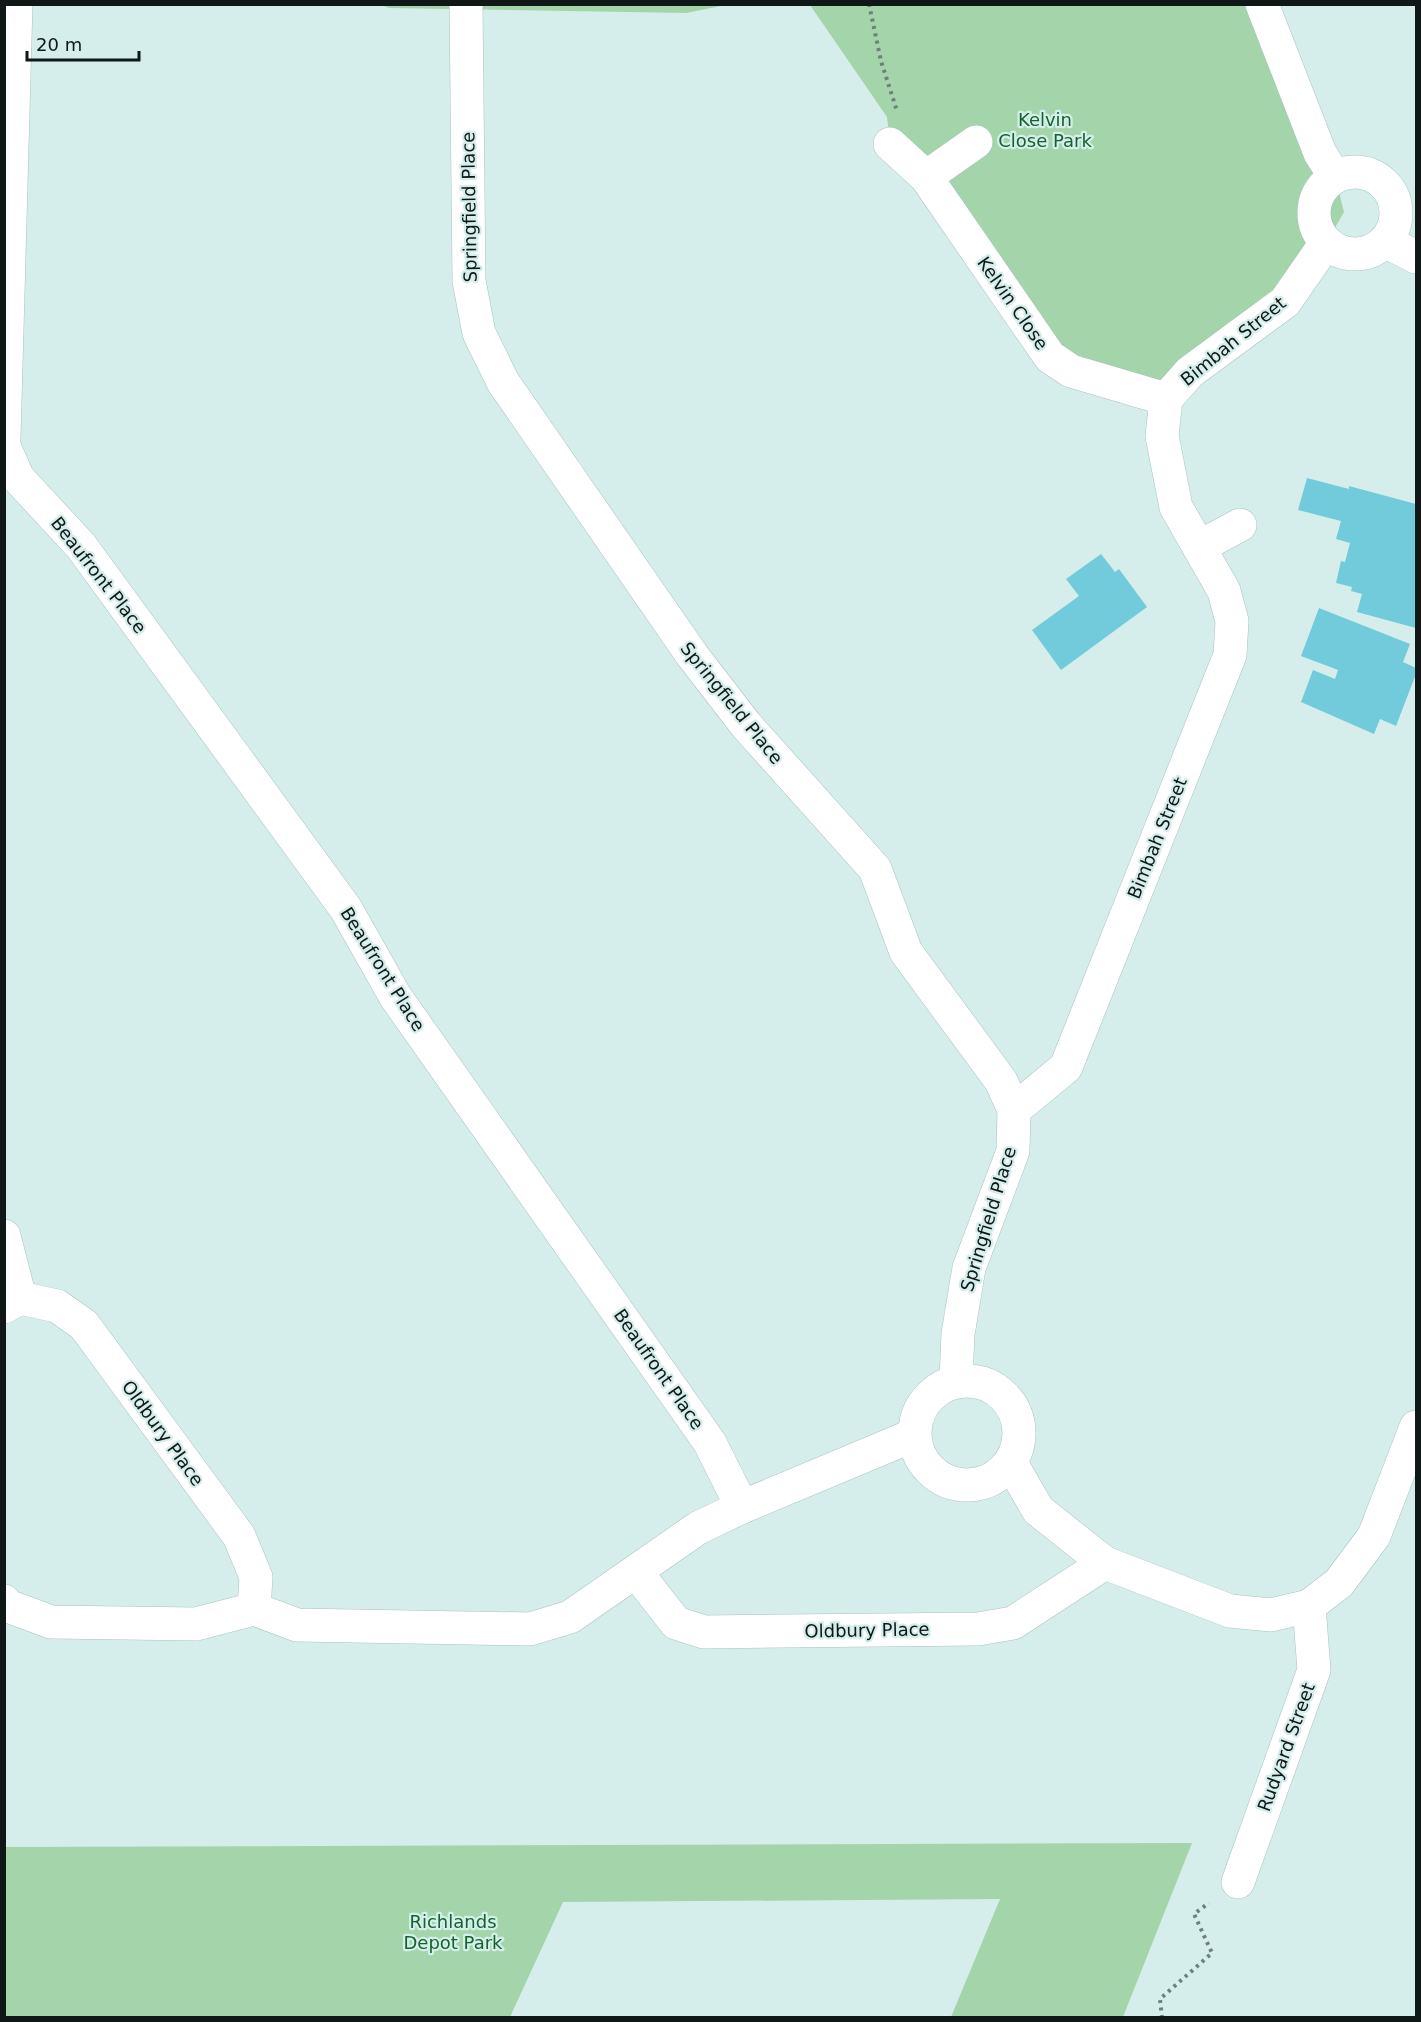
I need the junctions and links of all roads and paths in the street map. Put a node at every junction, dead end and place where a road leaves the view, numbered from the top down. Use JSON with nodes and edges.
{"nodes":[{"id":1,"x":16,"y":4,"type":"edge"},
{"id":2,"x":466,"y":4,"type":"edge"},
{"id":3,"x":869,"y":4,"type":"edge"},
{"id":4,"x":1262,"y":4,"type":"edge"},
{"id":5,"x":976,"y":141,"type":"dead end"},
{"id":6,"x":890,"y":144,"type":"joint"},
{"id":7,"x":926,"y":177,"type":"junction"},
{"id":8,"x":1335,"y":177,"type":"junction"},
{"id":9,"x":1385,"y":241,"type":"junction"},
{"id":10,"x":1326,"y":243,"type":"junction"},
{"id":11,"x":1416,"y":257,"type":"edge"},
{"id":12,"x":1166,"y":399,"type":"junction"},
{"id":13,"x":4,"y":438,"type":"edge"},
{"id":14,"x":4,"y":446,"type":"edge"},
{"id":15,"x":1240,"y":525,"type":"dead end"},
{"id":16,"x":1198,"y":547,"type":"junction"},
{"id":17,"x":1014,"y":1110,"type":"junction"},
{"id":18,"x":4,"y":1236,"type":"edge"},
{"id":19,"x":12,"y":1303,"type":"edge"},
{"id":20,"x":956,"y":1381,"type":"junction"},
{"id":21,"x":1416,"y":1427,"type":"edge"},
{"id":22,"x":914,"y":1435,"type":"junction"},
{"id":23,"x":1011,"y":1464,"type":"junction"},
{"id":24,"x":742,"y":1507,"type":"junction"},
{"id":25,"x":1105,"y":1563,"type":"junction"},
{"id":26,"x":636,"y":1572,"type":"junction"},
{"id":27,"x":6,"y":1605,"type":"edge"},
{"id":28,"x":1309,"y":1606,"type":"junction"},
{"id":29,"x":254,"y":1609,"type":"junction"},
{"id":30,"x":1238,"y":1882,"type":"joint"},
{"id":31,"x":1162,"y":2018,"type":"edge"}],
"edges":[{"from":1,"to":13,"type":"street"},
{"from":2,"to":17,"type":"street","name":"Springfield Place"},
{"from":3,"to":6,"type":"path"},
{"from":4,"to":8,"type":"street"},
{"from":5,"to":7,"type":"street"},
{"from":6,"to":7,"type":"street","name":"Kelvin Close"},
{"from":7,"to":12,"type":"street","name":"Kelvin Close"},
{"from":8,"to":9,"type":"street"},
{"from":8,"to":10,"type":"street"},
{"from":9,"to":10,"type":"street"},
{"from":9,"to":11,"type":"street"},
{"from":10,"to":12,"type":"street","name":"Bimbah Street"},
{"from":12,"to":16,"type":"street","name":"Bimbah Street"},
{"from":14,"to":24,"type":"street","name":"Beaufront Place"},
{"from":15,"to":16,"type":"street"},
{"from":16,"to":17,"type":"street","name":"Bimbah Street"},
{"from":17,"to":20,"type":"street","name":"Springfield Place"},
{"from":18,"to":19,"type":"street","name":"Oldbury Place"},
{"from":19,"to":29,"type":"street","name":"Oldbury Place"},
{"from":20,"to":22,"type":"street"},
{"from":20,"to":23,"type":"street"},
{"from":21,"to":28,"type":"street"},
{"from":22,"to":23,"type":"street"},
{"from":22,"to":24,"type":"street"},
{"from":23,"to":25,"type":"street"},
{"from":24,"to":26,"type":"street"},
{"from":25,"to":26,"type":"street","name":"Oldbury Place"},
{"from":25,"to":28,"type":"street"},
{"from":26,"to":29,"type":"street"},
{"from":27,"to":29,"type":"street"},
{"from":28,"to":30,"type":"street","name":"Rudyard Street"},
{"from":30,"to":31,"type":"path"}]}
